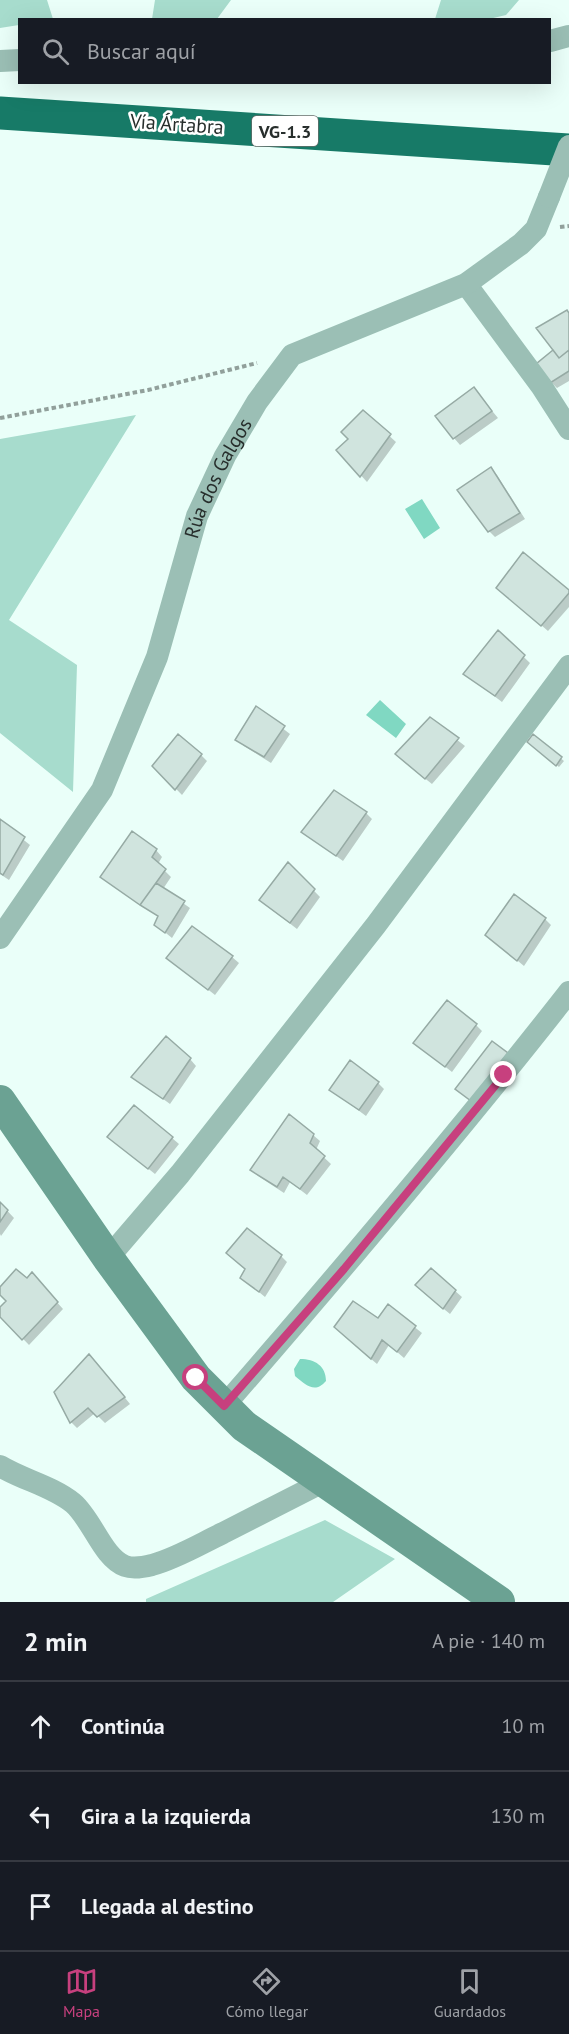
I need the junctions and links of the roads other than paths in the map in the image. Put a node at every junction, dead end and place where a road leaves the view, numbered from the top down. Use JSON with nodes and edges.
{"nodes":[{"id":1,"x":569,"y":36,"type":"edge"},
{"id":2,"x":551,"y":40,"type":"edge"},
{"id":3,"x":18,"y":60,"type":"edge"},
{"id":4,"x":0,"y":61,"type":"edge"},
{"id":5,"x":0,"y":113,"type":"edge"},
{"id":6,"x":569,"y":148,"type":"edge"},
{"id":7,"x":466,"y":284,"type":"junction"},
{"id":8,"x":569,"y":429,"type":"edge"},
{"id":9,"x":569,"y":666,"type":"edge"},
{"id":10,"x":0,"y":938,"type":"edge"},
{"id":11,"x":569,"y":992,"type":"edge"},
{"id":12,"x":0,"y":1101,"type":"edge"},
{"id":13,"x":108,"y":1258,"type":"junction"},
{"id":14,"x":224,"y":1406,"type":"junction"},
{"id":15,"x":0,"y":1466,"type":"edge"},
{"id":16,"x":325,"y":1481,"type":"junction"},
{"id":17,"x":499,"y":1602,"type":"edge"}],
"edges":[{"from":1,"to":2,"type":"street"},
{"from":3,"to":4,"type":"street"},
{"from":5,"to":6,"type":"highway","name":"Vía Ártabra","number":"VG-1.3"},
{"from":6,"to":7,"type":"street","bridge":true},
{"from":7,"to":8,"type":"street"},
{"from":7,"to":10,"type":"street","name":"Rúa dos Galgos"},
{"from":9,"to":13,"type":"street"},
{"from":11,"to":14,"type":"street"},
{"from":12,"to":13,"type":"street"},
{"from":13,"to":14,"type":"street"},
{"from":14,"to":16,"type":"street"},
{"from":15,"to":16,"type":"street"},
{"from":16,"to":17,"type":"street"}]}
